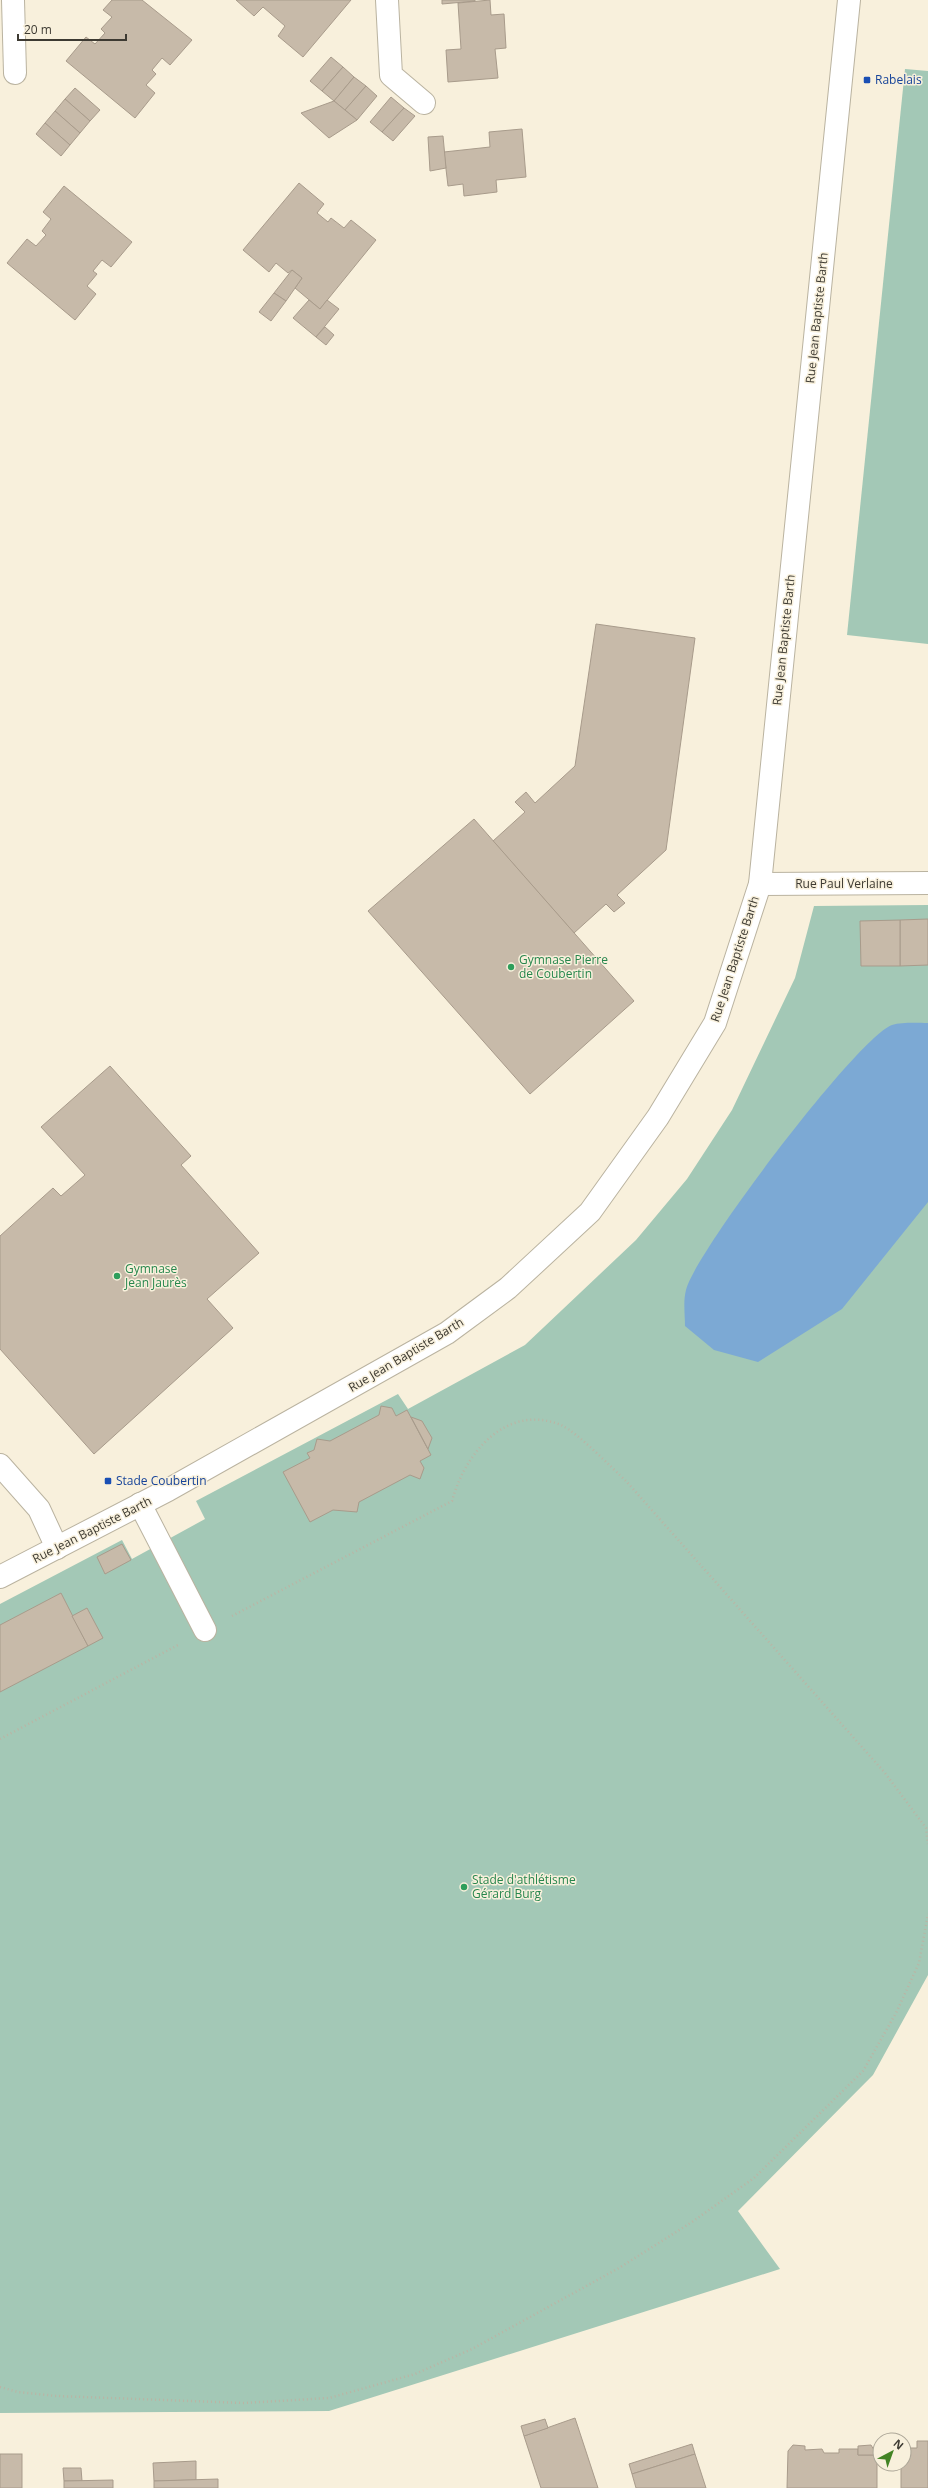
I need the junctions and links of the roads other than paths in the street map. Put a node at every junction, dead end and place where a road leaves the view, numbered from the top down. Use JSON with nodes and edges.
{"nodes":[{"id":1,"x":13,"y":0,"type":"edge"},
{"id":2,"x":387,"y":0,"type":"edge"},
{"id":3,"x":849,"y":0,"type":"edge"},
{"id":4,"x":15,"y":73,"type":"dead end"},
{"id":5,"x":424,"y":103,"type":"dead end"},
{"id":6,"x":928,"y":883,"type":"edge"},
{"id":7,"x":760,"y":884,"type":"junction"},
{"id":8,"x":0,"y":1465,"type":"edge"},
{"id":9,"x":140,"y":1504,"type":"junction"},
{"id":10,"x":58,"y":1548,"type":"junction"},
{"id":11,"x":0,"y":1577,"type":"edge"},
{"id":12,"x":205,"y":1630,"type":"road end"}],
"edges":[{"from":1,"to":4,"type":"street"},
{"from":2,"to":5,"type":"street"},
{"from":3,"to":7,"type":"street","name":"Rue Jean Baptiste Barth"},
{"from":6,"to":7,"type":"street","name":"Rue Paul Verlaine"},
{"from":7,"to":9,"type":"street","name":"Rue Jean Baptiste Barth"},
{"from":8,"to":10,"type":"street"},
{"from":9,"to":10,"type":"street","name":"Rue Jean Baptiste Barth"},
{"from":9,"to":12,"type":"street"},
{"from":10,"to":11,"type":"street","name":"Rue Jean Baptiste Barth"}]}
